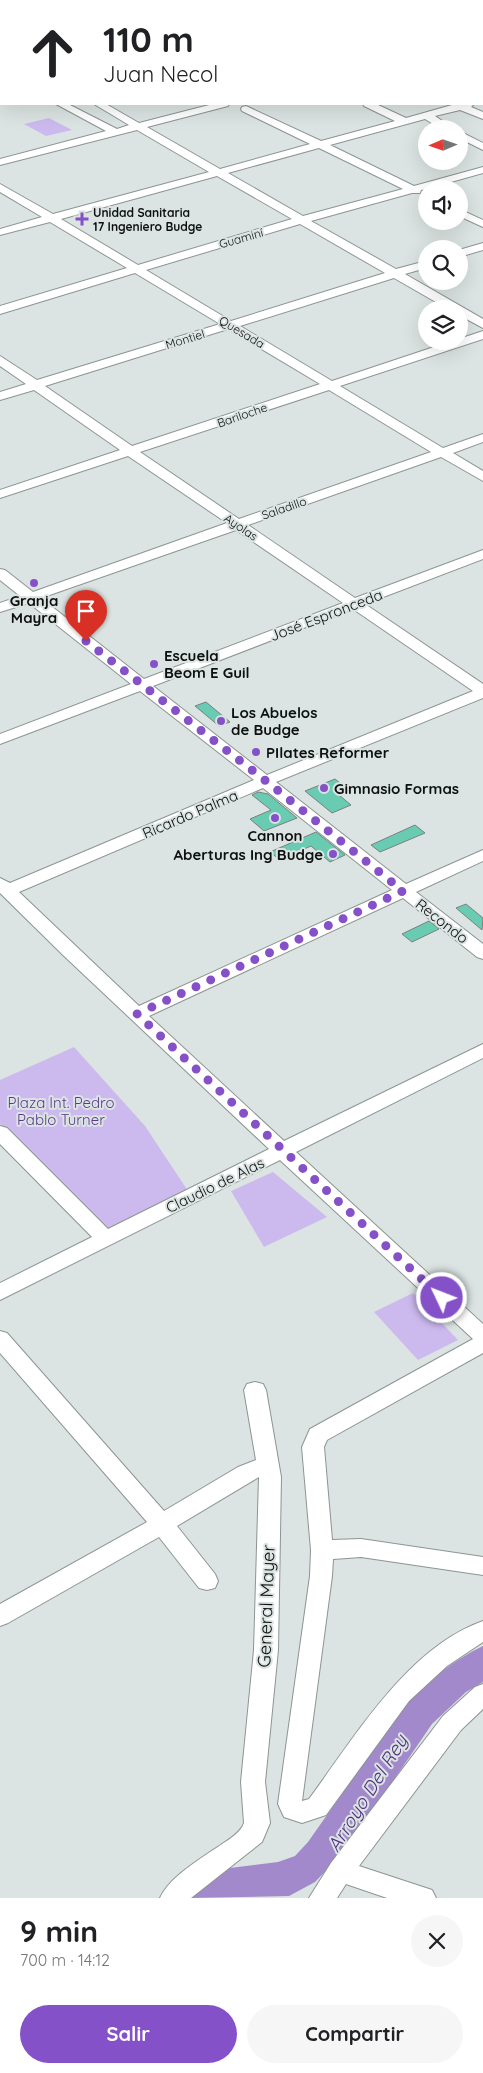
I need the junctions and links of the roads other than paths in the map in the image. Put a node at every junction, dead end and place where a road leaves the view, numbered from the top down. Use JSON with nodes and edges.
{"nodes":[{"id":1,"x":63,"y":105,"type":"edge"},
{"id":2,"x":101,"y":105,"type":"edge"},
{"id":3,"x":220,"y":105,"type":"edge"},
{"id":4,"x":370,"y":105,"type":"edge"},
{"id":5,"x":462,"y":105,"type":"edge"},
{"id":6,"x":246,"y":109,"type":"dead end"},
{"id":7,"x":78,"y":114,"type":"junction"},
{"id":8,"x":424,"y":115,"type":"junction"},
{"id":9,"x":483,"y":116,"type":"edge"},
{"id":10,"x":433,"y":120,"type":"edge"},
{"id":11,"x":404,"y":121,"type":"junction"},
{"id":12,"x":138,"y":126,"type":"junction"},
{"id":13,"x":115,"y":132,"type":"junction"},
{"id":14,"x":100,"y":136,"type":"junction"},
{"id":15,"x":468,"y":139,"type":"edge"},
{"id":16,"x":320,"y":145,"type":"junction"},
{"id":17,"x":483,"y":147,"type":"edge"},
{"id":18,"x":0,"y":162,"type":"edge"},
{"id":19,"x":483,"y":170,"type":"edge"},
{"id":20,"x":218,"y":171,"type":"junction"},
{"id":21,"x":0,"y":187,"type":"edge"},
{"id":22,"x":412,"y":190,"type":"junction"},
{"id":23,"x":418,"y":193,"type":"edge"},
{"id":24,"x":468,"y":216,"type":"edge"},
{"id":25,"x":51,"y":218,"type":"junction"},
{"id":26,"x":301,"y":220,"type":"junction"},
{"id":27,"x":483,"y":224,"type":"edge"},
{"id":28,"x":0,"y":232,"type":"edge"},
{"id":29,"x":483,"y":246,"type":"edge"},
{"id":30,"x":468,"y":251,"type":"edge"},
{"id":31,"x":418,"y":266,"type":"edge"},
{"id":32,"x":135,"y":269,"type":"junction"},
{"id":33,"x":396,"y":273,"type":"junction"},
{"id":34,"x":442,"y":300,"type":"edge"},
{"id":35,"x":0,"y":310,"type":"edge"},
{"id":36,"x":468,"y":315,"type":"edge"},
{"id":37,"x":483,"y":324,"type":"edge"},
{"id":38,"x":231,"y":325,"type":"junction"},
{"id":39,"x":483,"y":335,"type":"edge"},
{"id":40,"x":0,"y":360,"type":"edge"},
{"id":41,"x":36,"y":384,"type":"junction"},
{"id":42,"x":330,"y":385,"type":"junction"},
{"id":43,"x":0,"y":396,"type":"edge"},
{"id":44,"x":483,"y":438,"type":"edge"},
{"id":45,"x":131,"y":452,"type":"junction"},
{"id":46,"x":443,"y":452,"type":"junction"},
{"id":47,"x":483,"y":477,"type":"edge"},
{"id":48,"x":0,"y":494,"type":"edge"},
{"id":49,"x":238,"y":525,"type":"junction"},
{"id":50,"x":483,"y":554,"type":"edge"},
{"id":51,"x":0,"y":573,"type":"edge"},
{"id":52,"x":30,"y":597,"type":"junction"},
{"id":53,"x":355,"y":604,"type":"junction"},
{"id":54,"x":0,"y":608,"type":"edge"},
{"id":55,"x":142,"y":685,"type":"junction"},
{"id":56,"x":483,"y":692,"type":"edge"},
{"id":57,"x":0,"y":739,"type":"edge"},
{"id":58,"x":266,"y":781,"type":"junction"},
{"id":59,"x":483,"y":855,"type":"edge"},
{"id":60,"x":4,"y":887,"type":"edge"},
{"id":61,"x":403,"y":891,"type":"junction"},
{"id":62,"x":483,"y":953,"type":"edge"},
{"id":63,"x":137,"y":1014,"type":"junction"},
{"id":64,"x":483,"y":1050,"type":"edge"},
{"id":65,"x":0,"y":1133,"type":"edge"},
{"id":66,"x":283,"y":1151,"type":"junction"},
{"id":67,"x":106,"y":1239,"type":"junction"},
{"id":68,"x":0,"y":1292,"type":"edge"},
{"id":69,"x":483,"y":1336,"type":"edge"},
{"id":70,"x":0,"y":1339,"type":"edge"},
{"id":71,"x":483,"y":1343,"type":"edge"},
{"id":72,"x":255,"y":1390,"type":"dead end"},
{"id":73,"x":269,"y":1464,"type":"junction"},
{"id":74,"x":162,"y":1524,"type":"junction"},
{"id":75,"x":322,"y":1550,"type":"junction"},
{"id":76,"x":483,"y":1566,"type":"edge"},
{"id":77,"x":207,"y":1581,"type":"dead end"},
{"id":78,"x":0,"y":1616,"type":"edge"},
{"id":79,"x":483,"y":1631,"type":"edge"},
{"id":80,"x":483,"y":1694,"type":"edge"},
{"id":81,"x":340,"y":1871,"type":"junction"},
{"id":82,"x":173,"y":1898,"type":"edge"},
{"id":83,"x":322,"y":1898,"type":"edge"},
{"id":84,"x":423,"y":1898,"type":"edge"}],
"edges":[{"from":1,"to":7,"type":"street"},
{"from":2,"to":12,"type":"street"},
{"from":3,"to":12,"type":"street"},
{"from":4,"to":11,"type":"street"},
{"from":5,"to":8,"type":"street"},
{"from":5,"to":9,"type":"street"},
{"from":6,"to":16,"type":"street"},
{"from":7,"to":13,"type":"street"},
{"from":7,"to":14,"type":"street"},
{"from":8,"to":10,"type":"street"},
{"from":8,"to":11,"type":"street"},
{"from":11,"to":16,"type":"street"},
{"from":12,"to":13,"type":"street"},
{"from":12,"to":20,"type":"street"},
{"from":13,"to":14,"type":"street"},
{"from":14,"to":18,"type":"street"},
{"from":15,"to":17,"type":"street"},
{"from":16,"to":20,"type":"street"},
{"from":16,"to":22,"type":"street"},
{"from":19,"to":22,"type":"street","name":"Guaminí"},
{"from":20,"to":25,"type":"street"},
{"from":20,"to":26,"type":"street"},
{"from":21,"to":25,"type":"street","name":"Quesada"},
{"from":22,"to":23,"type":"street"},
{"from":22,"to":26,"type":"street","name":"Guaminí"},
{"from":24,"to":27,"type":"street"},
{"from":25,"to":28,"type":"street"},
{"from":25,"to":32,"type":"street","name":"Quesada"},
{"from":26,"to":32,"type":"street","name":"Guaminí"},
{"from":26,"to":33,"type":"street"},
{"from":29,"to":30,"type":"street"},
{"from":31,"to":33,"type":"street","name":"Montiel"},
{"from":32,"to":35,"type":"street","name":"Guaminí"},
{"from":32,"to":38,"type":"street","name":"Quesada"},
{"from":33,"to":34,"type":"street"},
{"from":33,"to":38,"type":"street","name":"Montiel"},
{"from":36,"to":37,"type":"street"},
{"from":38,"to":41,"type":"street","name":"Montiel"},
{"from":38,"to":42,"type":"street","name":"Quesada"},
{"from":39,"to":42,"type":"street","name":"Bariloche"},
{"from":40,"to":41,"type":"street","name":"Ayolas"},
{"from":41,"to":43,"type":"street","name":"Montiel"},
{"from":41,"to":45,"type":"street","name":"Ayolas"},
{"from":42,"to":45,"type":"street","name":"Bariloche"},
{"from":42,"to":46,"type":"street","name":"Quesada"},
{"from":44,"to":46,"type":"street","name":"Saladillo"},
{"from":45,"to":48,"type":"street","name":"Bariloche"},
{"from":45,"to":49,"type":"street","name":"Ayolas"},
{"from":46,"to":47,"type":"street","name":"Quesada"},
{"from":46,"to":49,"type":"street","name":"Saladillo"},
{"from":49,"to":52,"type":"street","name":"Saladillo"},
{"from":49,"to":53,"type":"street","name":"Ayolas"},
{"from":50,"to":53,"type":"street","name":"José Espronceda"},
{"from":51,"to":52,"type":"street","name":"Recondo"},
{"from":52,"to":54,"type":"street","name":"Saladillo"},
{"from":52,"to":55,"type":"street","name":"Recondo"},
{"from":53,"to":55,"type":"street","name":"José Espronceda"},
{"from":53,"to":56,"type":"street","name":"Ayolas"},
{"from":55,"to":57,"type":"street","name":"José Espronceda"},
{"from":55,"to":58,"type":"street","name":"Recondo"},
{"from":56,"to":58,"type":"street","name":"Ricardo Palma"},
{"from":58,"to":60,"type":"street","name":"Ricardo Palma"},
{"from":58,"to":61,"type":"street","name":"Recondo"},
{"from":59,"to":61,"type":"street"},
{"from":60,"to":63,"type":"street"},
{"from":61,"to":62,"type":"street","name":"Recondo"},
{"from":61,"to":63,"type":"street"},
{"from":63,"to":66,"type":"street"},
{"from":64,"to":66,"type":"street","name":"Claudio de Alas"},
{"from":65,"to":67,"type":"street"},
{"from":66,"to":67,"type":"street","name":"Claudio de Alas"},
{"from":66,"to":69,"type":"street"},
{"from":67,"to":68,"type":"street","name":"Claudio de Alas"},
{"from":70,"to":74,"type":"street"},
{"from":71,"to":75,"type":"street"},
{"from":72,"to":73,"type":"street","name":"General Mayer"},
{"from":73,"to":74,"type":"street"},
{"from":73,"to":82,"type":"street","name":"General Mayer"},
{"from":74,"to":77,"type":"street"},
{"from":74,"to":78,"type":"street"},
{"from":75,"to":76,"type":"street"},
{"from":75,"to":79,"type":"street"},
{"from":80,"to":81,"type":"street"},
{"from":81,"to":83,"type":"street"},
{"from":81,"to":84,"type":"street"}]}
